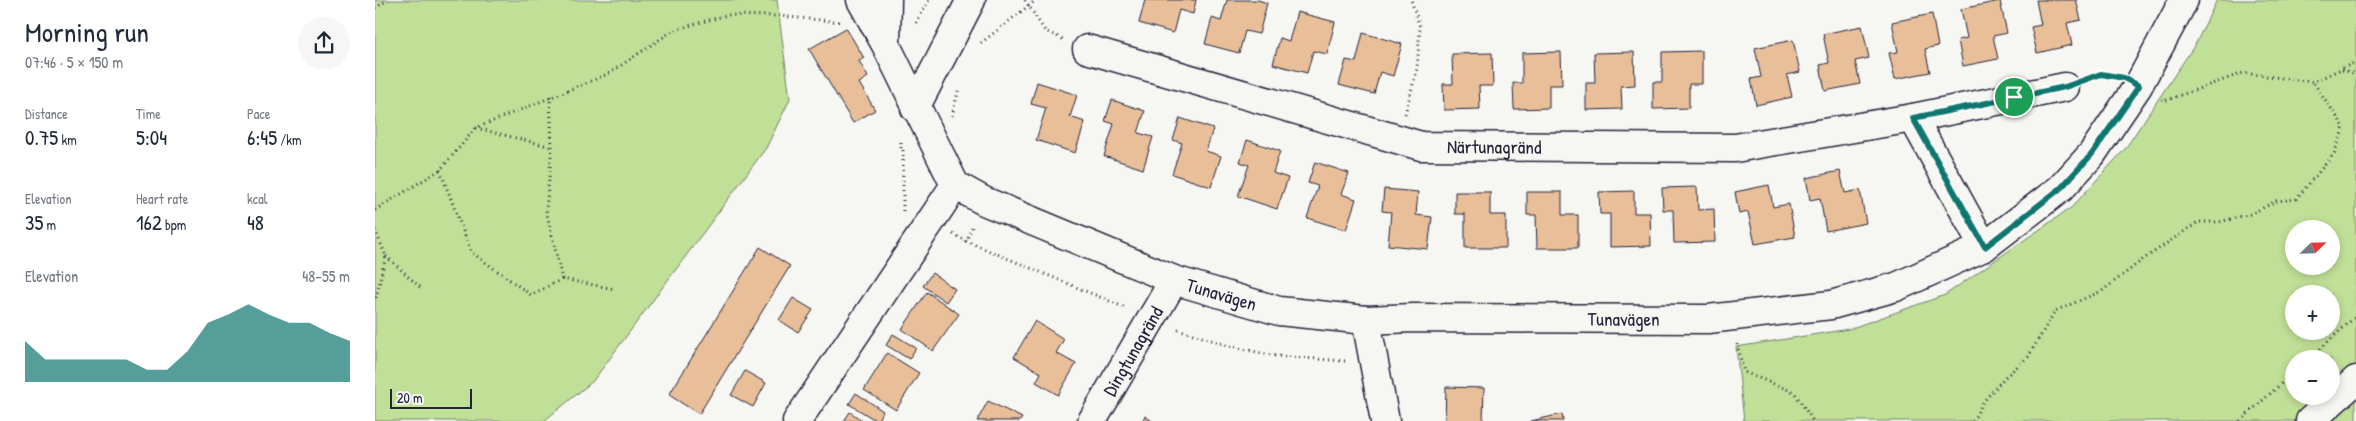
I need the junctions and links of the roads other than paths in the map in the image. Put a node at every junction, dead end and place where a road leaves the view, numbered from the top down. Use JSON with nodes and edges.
{"nodes":[{"id":1,"x":861,"y":0,"type":"edge"},
{"id":2,"x":887,"y":0,"type":"edge"},
{"id":3,"x":971,"y":0,"type":"edge"},
{"id":4,"x":2184,"y":0,"type":"edge"},
{"id":5,"x":885,"y":45,"type":"junction"},
{"id":6,"x":1087,"y":49,"type":"road end"},
{"id":7,"x":2065,"y":87,"type":"road end"},
{"id":8,"x":915,"y":108,"type":"junction"},
{"id":9,"x":1913,"y":118,"type":"junction"},
{"id":10,"x":955,"y":185,"type":"junction"},
{"id":11,"x":1985,"y":247,"type":"junction"},
{"id":12,"x":1174,"y":280,"type":"junction"},
{"id":13,"x":1366,"y":320,"type":"junction"},
{"id":14,"x":2356,"y":380,"type":"edge"},
{"id":15,"x":797,"y":421,"type":"edge"},
{"id":16,"x":1093,"y":421,"type":"edge"},
{"id":17,"x":1385,"y":421,"type":"edge"},
{"id":18,"x":2310,"y":421,"type":"edge"}],
"edges":[{"from":1,"to":5,"type":"street"},
{"from":2,"to":5,"type":"street"},
{"from":3,"to":8,"type":"street"},
{"from":4,"to":11,"type":"street","name":"Tunavägen"},
{"from":5,"to":8,"type":"street"},
{"from":6,"to":9,"type":"street","name":"Närtunagränd"},
{"from":7,"to":9,"type":"street","name":"Närtunagränd"},
{"from":8,"to":10,"type":"street"},
{"from":9,"to":11,"type":"street"},
{"from":10,"to":12,"type":"street","name":"Tunavägen"},
{"from":10,"to":15,"type":"street"},
{"from":11,"to":13,"type":"street","name":"Tunavägen"},
{"from":12,"to":13,"type":"street","name":"Tunavägen"},
{"from":12,"to":16,"type":"street","name":"Dingtunagränd"},
{"from":13,"to":17,"type":"street"},
{"from":14,"to":18,"type":"street"}]}
